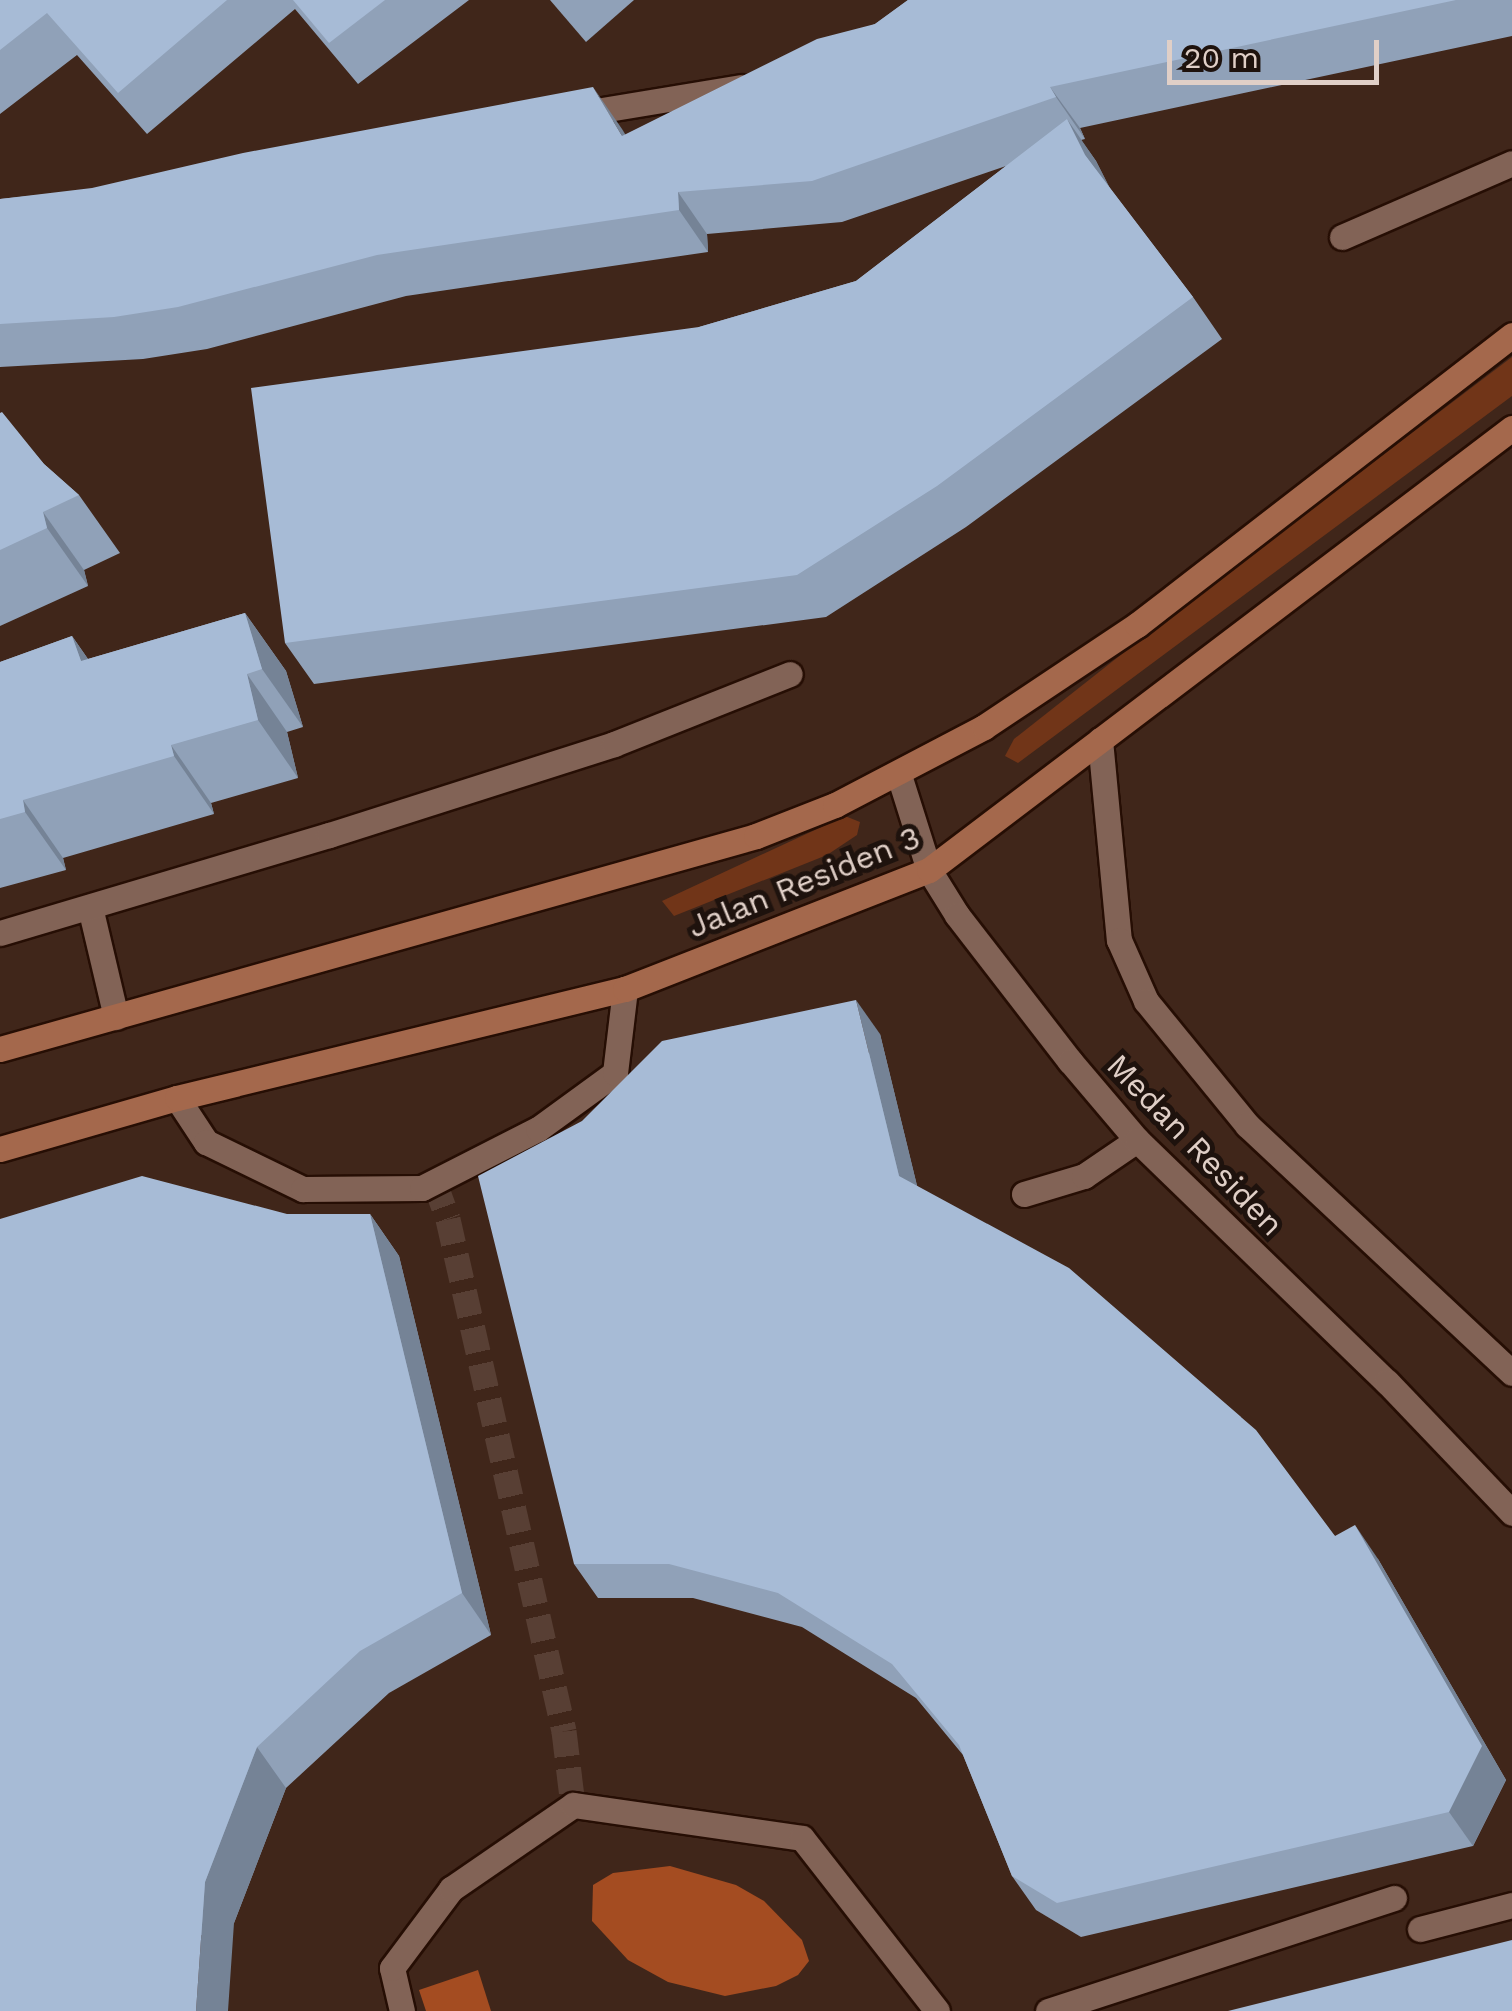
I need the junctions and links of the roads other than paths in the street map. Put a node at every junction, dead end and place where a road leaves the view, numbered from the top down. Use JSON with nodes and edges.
{"nodes":[{"id":1,"x":768,"y":82,"type":"edge"},
{"id":2,"x":552,"y":118,"type":"edge"},
{"id":3,"x":1512,"y":163,"type":"edge"},
{"id":4,"x":1342,"y":236,"type":"dead end"},
{"id":5,"x":1512,"y":335,"type":"edge"},
{"id":6,"x":1512,"y":428,"type":"edge"},
{"id":7,"x":790,"y":674,"type":"dead end"},
{"id":8,"x":1100,"y":740,"type":"junction"},
{"id":9,"x":899,"y":775,"type":"junction"},
{"id":10,"x":930,"y":870,"type":"junction"},
{"id":11,"x":90,"y":907,"type":"junction"},
{"id":12,"x":0,"y":933,"type":"edge"},
{"id":13,"x":625,"y":989,"type":"junction"},
{"id":14,"x":116,"y":1017,"type":"junction"},
{"id":15,"x":0,"y":1049,"type":"edge"},
{"id":16,"x":177,"y":1098,"type":"junction"},
{"id":17,"x":1137,"y":1140,"type":"junction"},
{"id":18,"x":0,"y":1149,"type":"edge"},
{"id":19,"x":1024,"y":1194,"type":"dead end"},
{"id":20,"x":1512,"y":1373,"type":"edge"},
{"id":21,"x":1512,"y":1513,"type":"edge"},
{"id":22,"x":1394,"y":1898,"type":"dead end"},
{"id":23,"x":1512,"y":1904,"type":"edge"},
{"id":24,"x":1420,"y":1929,"type":"dead end"},
{"id":25,"x":402,"y":2011,"type":"edge"},
{"id":26,"x":936,"y":2011,"type":"edge"},
{"id":27,"x":1048,"y":2011,"type":"edge"}],
"edges":[{"from":1,"to":2,"type":"street"},
{"from":3,"to":4,"type":"street"},
{"from":5,"to":9,"type":"street","name":"Jalan Residen 3"},
{"from":6,"to":8,"type":"street","name":"Jalan Residen 3"},
{"from":7,"to":11,"type":"street"},
{"from":8,"to":10,"type":"street","name":"Jalan Residen 3"},
{"from":8,"to":20,"type":"street","name":"Medan Residen"},
{"from":9,"to":10,"type":"street","name":"Medan Residen"},
{"from":9,"to":14,"type":"street","name":"Jalan Residen 3"},
{"from":10,"to":13,"type":"street","name":"Jalan Residen 3"},
{"from":10,"to":17,"type":"street","name":"Medan Residen"},
{"from":11,"to":12,"type":"street"},
{"from":11,"to":14,"type":"street"},
{"from":13,"to":16,"type":"street","name":"Jalan Residen 3"},
{"from":13,"to":16,"type":"street"},
{"from":14,"to":15,"type":"street","name":"Jalan Residen 3"},
{"from":16,"to":18,"type":"street","name":"Jalan Residen 3"},
{"from":17,"to":19,"type":"street"},
{"from":17,"to":21,"type":"street","name":"Medan Residen"},
{"from":22,"to":27,"type":"street"},
{"from":23,"to":24,"type":"street"},
{"from":25,"to":26,"type":"street"}]}
